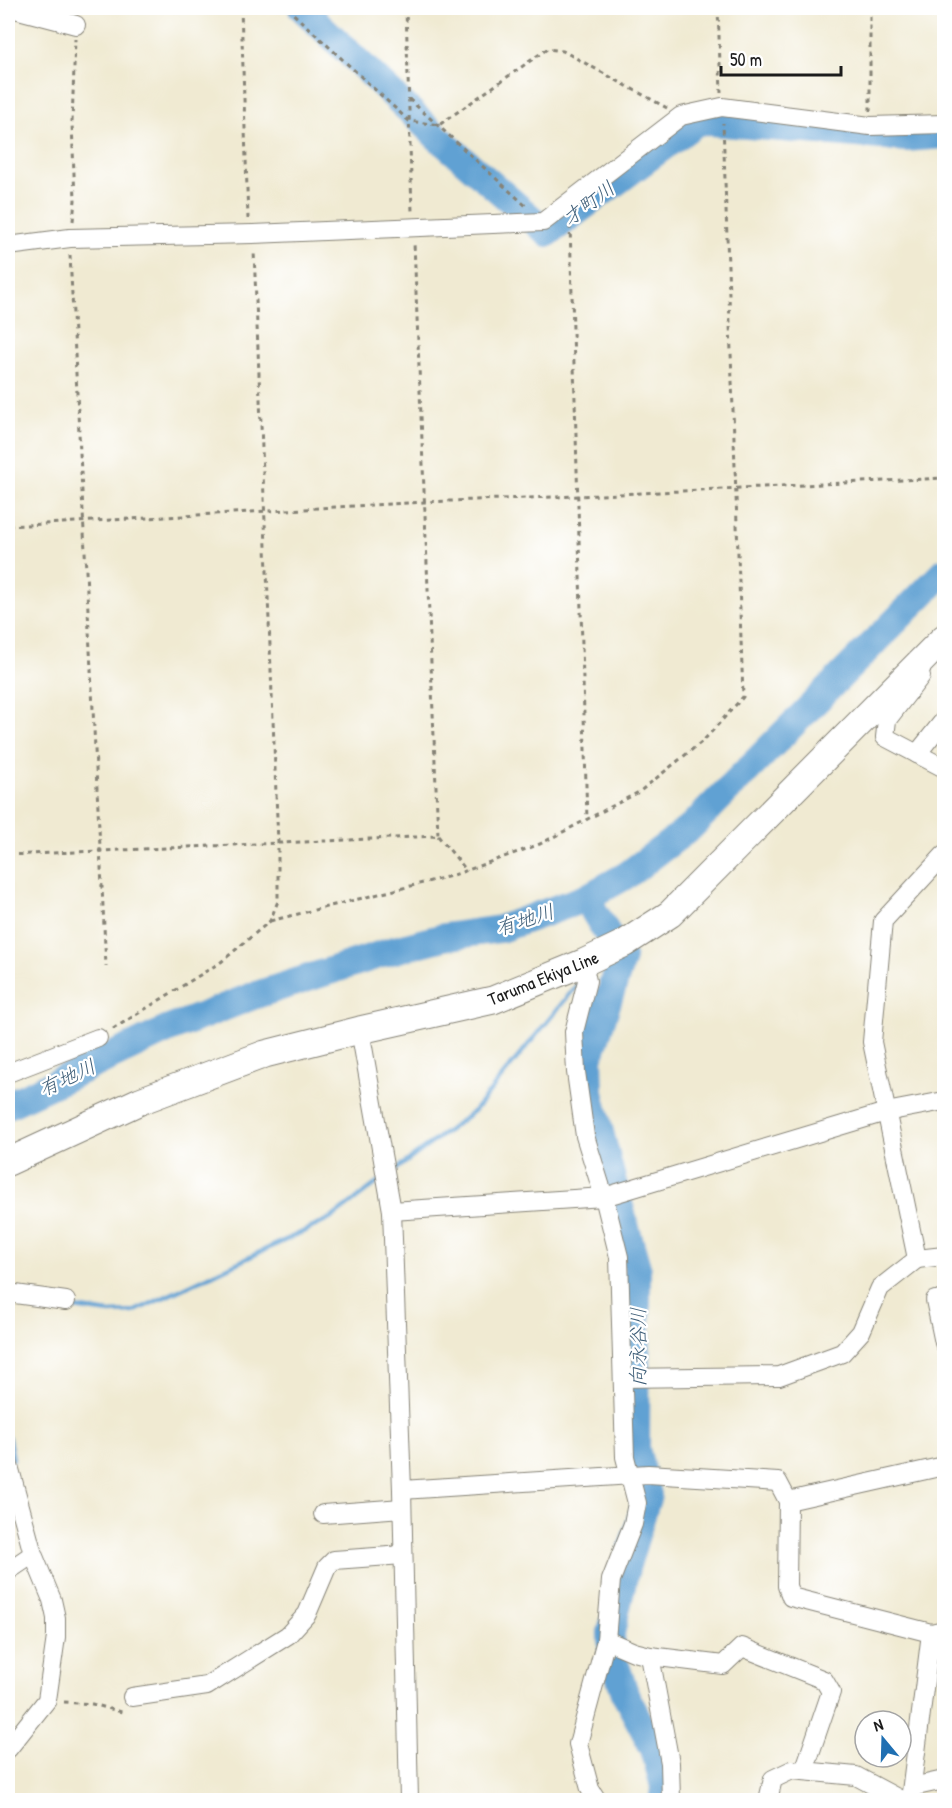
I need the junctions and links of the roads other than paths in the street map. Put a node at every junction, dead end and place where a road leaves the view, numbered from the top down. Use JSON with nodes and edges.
{"nodes":[{"id":1,"x":11,"y":8,"type":"edge"},
{"id":2,"x":76,"y":25,"type":"road end"},
{"id":3,"x":945,"y":124,"type":"edge"},
{"id":4,"x":8,"y":246,"type":"edge"},
{"id":5,"x":945,"y":638,"type":"edge"},
{"id":6,"x":945,"y":646,"type":"edge"},
{"id":7,"x":945,"y":720,"type":"edge"},
{"id":8,"x":917,"y":754,"type":"junction"},
{"id":9,"x":945,"y":768,"type":"edge"},
{"id":10,"x":945,"y":855,"type":"edge"},
{"id":11,"x":583,"y":963,"type":"junction"},
{"id":12,"x":360,"y":1030,"type":"junction"},
{"id":13,"x":98,"y":1038,"type":"road end"},
{"id":14,"x":8,"y":1073,"type":"edge"},
{"id":15,"x":945,"y":1101,"type":"edge"},
{"id":16,"x":886,"y":1112,"type":"junction"},
{"id":17,"x":8,"y":1162,"type":"edge"},
{"id":18,"x":604,"y":1197,"type":"junction"},
{"id":19,"x":392,"y":1211,"type":"junction"},
{"id":20,"x":945,"y":1256,"type":"edge"},
{"id":21,"x":917,"y":1259,"type":"junction"},
{"id":22,"x":8,"y":1293,"type":"edge"},
{"id":23,"x":935,"y":1300,"type":"dead end"},
{"id":24,"x":66,"y":1301,"type":"dead end"},
{"id":25,"x":945,"y":1343,"type":"edge"},
{"id":26,"x":623,"y":1378,"type":"junction"},
{"id":27,"x":945,"y":1466,"type":"edge"},
{"id":28,"x":8,"y":1469,"type":"edge"},
{"id":29,"x":629,"y":1475,"type":"junction"},
{"id":30,"x":402,"y":1499,"type":"junction"},
{"id":31,"x":788,"y":1501,"type":"junction"},
{"id":32,"x":323,"y":1514,"type":"dead end"},
{"id":33,"x":33,"y":1554,"type":"junction"},
{"id":34,"x":403,"y":1555,"type":"junction"},
{"id":35,"x":8,"y":1572,"type":"edge"},
{"id":36,"x":938,"y":1631,"type":"edge"},
{"id":37,"x":606,"y":1640,"type":"junction"},
{"id":38,"x":642,"y":1654,"type":"junction"},
{"id":39,"x":132,"y":1697,"type":"road end"},
{"id":40,"x":8,"y":1749,"type":"edge"},
{"id":41,"x":804,"y":1771,"type":"junction"},
{"id":42,"x":945,"y":1780,"type":"edge"},
{"id":43,"x":908,"y":1796,"type":"edge"},
{"id":44,"x":409,"y":1800,"type":"edge"},
{"id":45,"x":597,"y":1800,"type":"edge"},
{"id":46,"x":671,"y":1800,"type":"edge"},
{"id":47,"x":768,"y":1800,"type":"edge"}],
"edges":[{"from":1,"to":2,"type":"street"},
{"from":3,"to":4,"type":"street"},
{"from":5,"to":11,"type":"main road","name":"Taruma Ekiya Line"},
{"from":6,"to":8,"type":"street"},
{"from":7,"to":8,"type":"street"},
{"from":8,"to":9,"type":"street"},
{"from":10,"to":16,"type":"street"},
{"from":11,"to":12,"type":"main road","name":"Taruma Ekiya Line"},
{"from":11,"to":18,"type":"street"},
{"from":12,"to":17,"type":"main road","name":"Taruma Ekiya Line"},
{"from":12,"to":19,"type":"street"},
{"from":13,"to":14,"type":"street"},
{"from":15,"to":16,"type":"street"},
{"from":16,"to":18,"type":"street"},
{"from":16,"to":21,"type":"street"},
{"from":18,"to":19,"type":"street"},
{"from":18,"to":26,"type":"street"},
{"from":19,"to":30,"type":"street"},
{"from":20,"to":21,"type":"street"},
{"from":21,"to":26,"type":"street"},
{"from":22,"to":24,"type":"street"},
{"from":23,"to":25,"type":"street"},
{"from":26,"to":29,"type":"street"},
{"from":27,"to":31,"type":"street"},
{"from":28,"to":33,"type":"street"},
{"from":29,"to":30,"type":"street"},
{"from":29,"to":31,"type":"street"},
{"from":29,"to":37,"type":"street"},
{"from":30,"to":32,"type":"street"},
{"from":30,"to":34,"type":"street"},
{"from":31,"to":36,"type":"street"},
{"from":33,"to":35,"type":"street"},
{"from":33,"to":40,"type":"street"},
{"from":34,"to":39,"type":"street"},
{"from":34,"to":44,"type":"street"},
{"from":36,"to":43,"type":"street"},
{"from":37,"to":38,"type":"street"},
{"from":37,"to":45,"type":"street"},
{"from":38,"to":41,"type":"street"},
{"from":38,"to":46,"type":"street"},
{"from":41,"to":43,"type":"street"},
{"from":41,"to":47,"type":"street"},
{"from":42,"to":43,"type":"street"}]}
